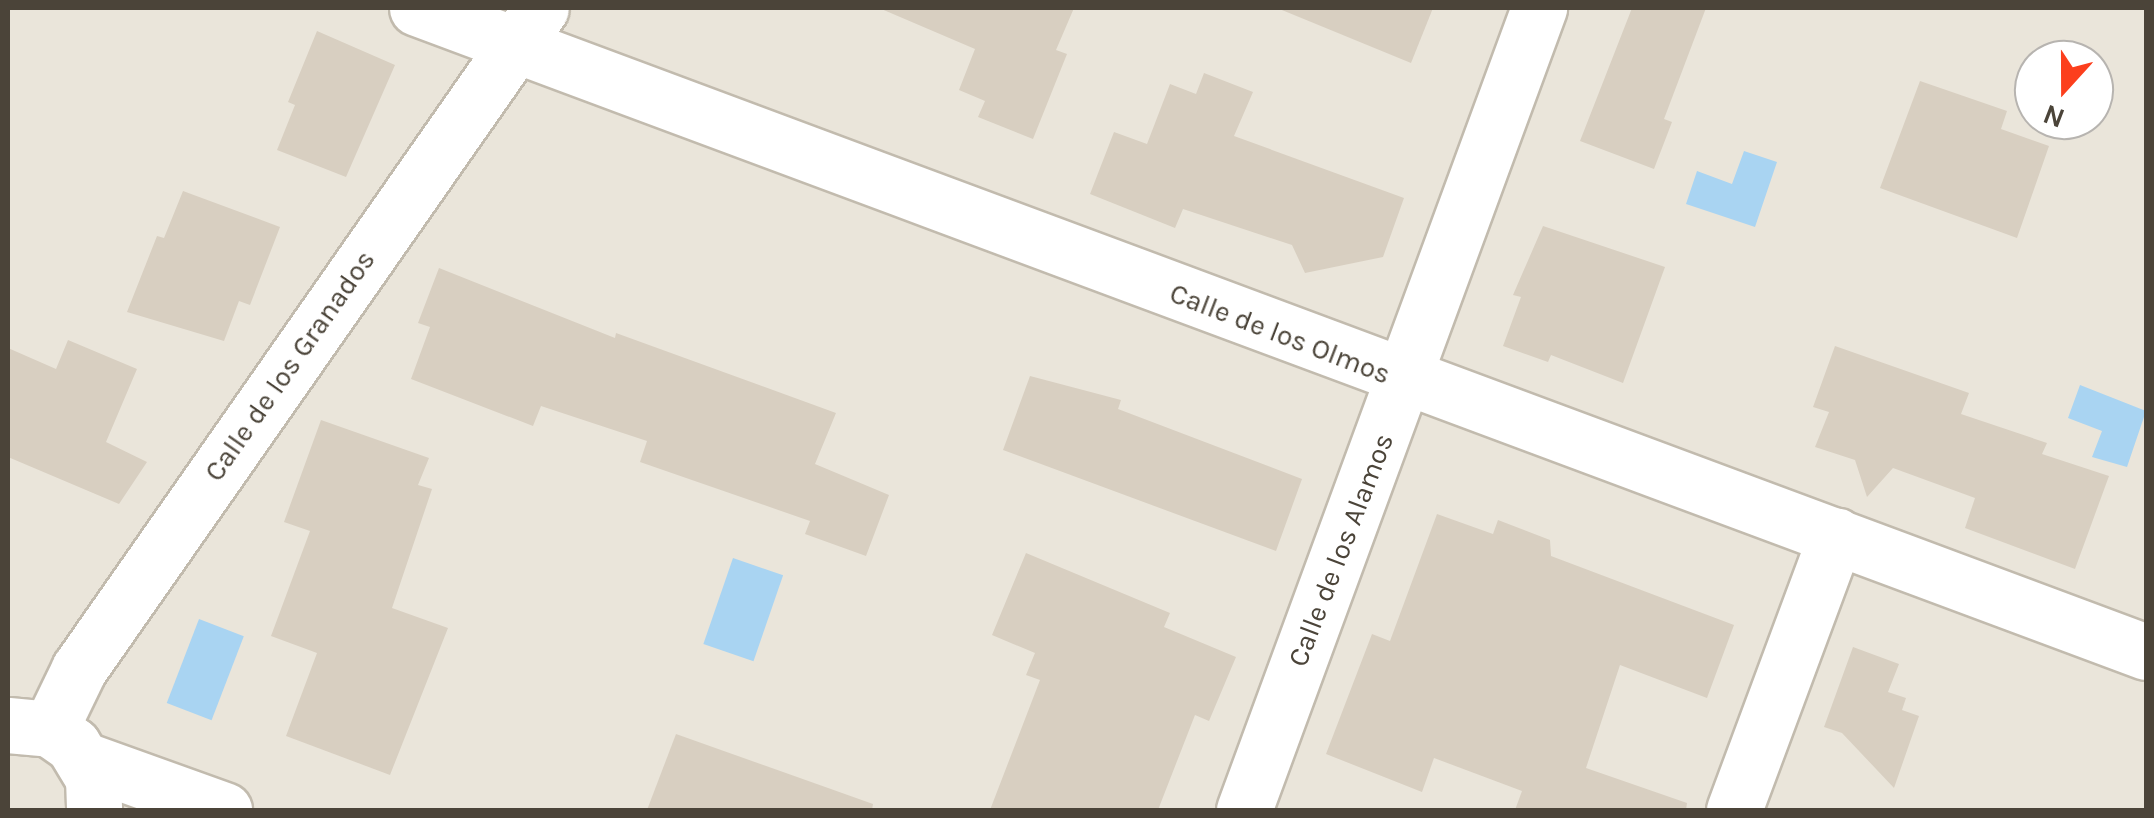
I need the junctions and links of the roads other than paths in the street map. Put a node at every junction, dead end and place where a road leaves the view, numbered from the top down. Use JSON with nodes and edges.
{"nodes":[{"id":1,"x":417,"y":8,"type":"edge"},
{"id":2,"x":1539,"y":8,"type":"edge"},
{"id":3,"x":528,"y":26,"type":"edge"},
{"id":4,"x":1404,"y":380,"type":"junction"},
{"id":5,"x":1836,"y":536,"type":"junction"},
{"id":6,"x":2146,"y":652,"type":"edge"},
{"id":7,"x":59,"y":756,"type":"edge"},
{"id":8,"x":224,"y":810,"type":"edge"},
{"id":9,"x":1244,"y":810,"type":"edge"},
{"id":10,"x":1734,"y":810,"type":"edge"}],
"edges":[{"from":1,"to":3,"type":"street","name":"Calle de los Olmos"},
{"from":2,"to":4,"type":"street","name":"Calle de los Alamos"},
{"from":3,"to":4,"type":"street","name":"Calle de los Olmos"},
{"from":3,"to":7,"type":"street","name":"Calle de los Granados"},
{"from":4,"to":5,"type":"street","name":"Calle de los Olmos"},
{"from":4,"to":9,"type":"street","name":"Calle de los Alamos"},
{"from":5,"to":6,"type":"street","name":"Calle de los Olmos"},
{"from":5,"to":10,"type":"street"},
{"from":7,"to":8,"type":"street"}]}
